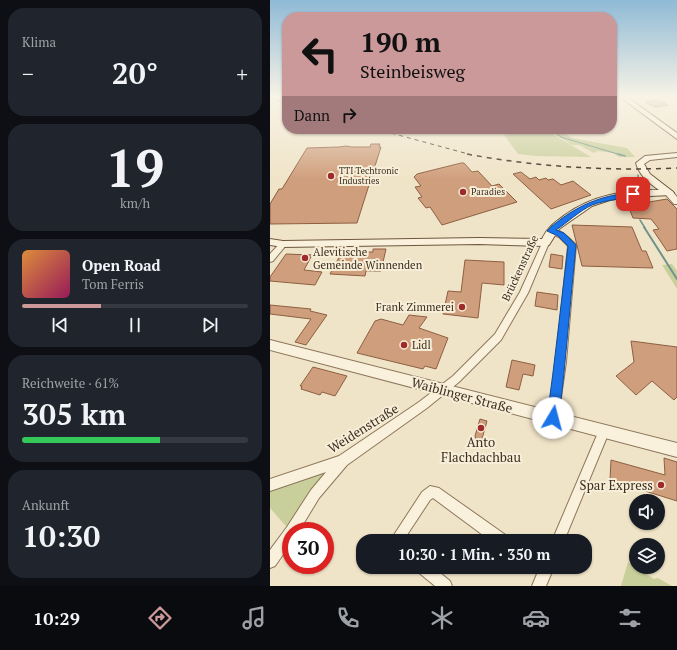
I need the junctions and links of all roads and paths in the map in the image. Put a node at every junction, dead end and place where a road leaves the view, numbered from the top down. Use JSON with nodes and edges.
{"nodes":[{"id":1,"x":660,"y":124,"type":"edge"},
{"id":2,"x":677,"y":137,"type":"edge"},
{"id":3,"x":677,"y":155,"type":"edge"},
{"id":4,"x":673,"y":193,"type":"edge"},
{"id":5,"x":677,"y":202,"type":"edge"},
{"id":6,"x":551,"y":231,"type":"junction"},
{"id":7,"x":270,"y":242,"type":"edge"},
{"id":8,"x":545,"y":243,"type":"junction"},
{"id":9,"x":283,"y":244,"type":"junction"},
{"id":10,"x":270,"y":259,"type":"edge"},
{"id":11,"x":270,"y":345,"type":"edge"},
{"id":12,"x":442,"y":391,"type":"junction"},
{"id":13,"x":553,"y":418,"type":"junction"},
{"id":14,"x":604,"y":432,"type":"junction"},
{"id":15,"x":677,"y":450,"type":"edge"},
{"id":16,"x":342,"y":461,"type":"junction"},
{"id":17,"x":270,"y":485,"type":"edge"},
{"id":18,"x":298,"y":522,"type":"edge"},
{"id":19,"x":401,"y":534,"type":"edge"},
{"id":20,"x":492,"y":534,"type":"edge"},
{"id":21,"x":561,"y":534,"type":"edge"},
{"id":22,"x":282,"y":545,"type":"edge"},
{"id":23,"x":270,"y":561,"type":"edge"},
{"id":24,"x":431,"y":574,"type":"edge"},
{"id":25,"x":542,"y":574,"type":"edge"},
{"id":26,"x":445,"y":586,"type":"edge"},
{"id":27,"x":539,"y":586,"type":"edge"}],
"edges":[{"from":1,"to":2,"type":"main road"},
{"from":3,"to":4,"type":"main road"},
{"from":4,"to":5,"type":"street"},
{"from":4,"to":6,"type":"main road","name":"Brückenstraße"},
{"from":6,"to":8,"type":"main road","name":"Brückenstraße"},
{"from":6,"to":13,"type":"street"},
{"from":7,"to":9,"type":"main road"},
{"from":8,"to":9,"type":"main road"},
{"from":8,"to":12,"type":"street","name":"Brückenstraße"},
{"from":9,"to":10,"type":"street"},
{"from":11,"to":12,"type":"street","name":"Waiblinger Straße"},
{"from":12,"to":13,"type":"street","name":"Waiblinger Straße"},
{"from":12,"to":16,"type":"street","name":"Weidenstraße"},
{"from":13,"to":14,"type":"street","name":"Waiblinger Straße"},
{"from":14,"to":15,"type":"street","name":"Waiblinger Straße"},
{"from":14,"to":21,"type":"street"},
{"from":16,"to":17,"type":"street","name":"Weidenstraße"},
{"from":16,"to":18,"type":"street"},
{"from":19,"to":20,"type":"street"},
{"from":22,"to":23,"type":"street"},
{"from":24,"to":26,"type":"street"},
{"from":25,"to":27,"type":"street"}]}
